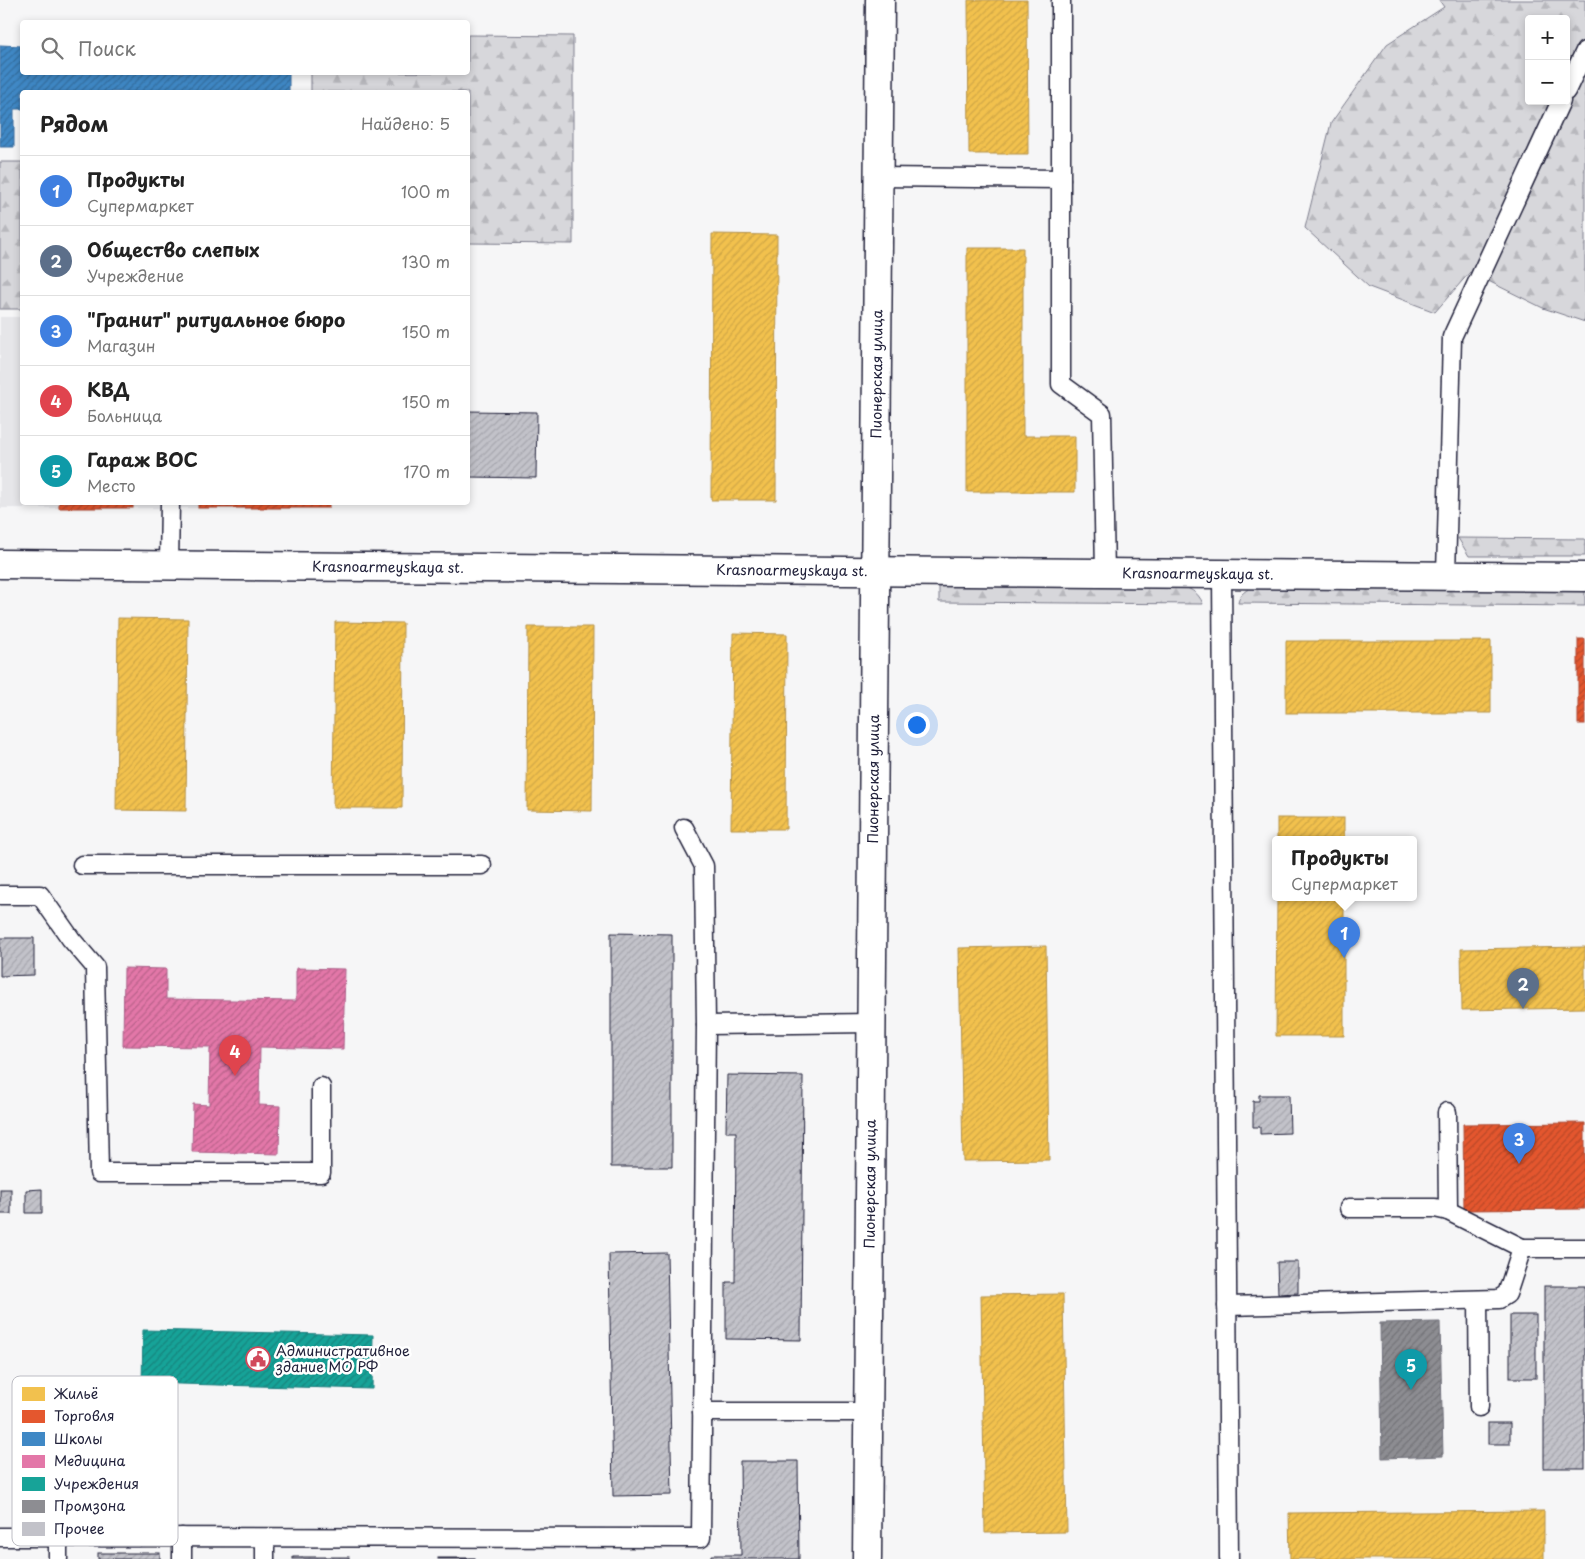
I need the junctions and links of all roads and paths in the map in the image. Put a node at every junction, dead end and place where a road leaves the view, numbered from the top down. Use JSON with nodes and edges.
{"nodes":[{"id":1,"x":880,"y":0,"type":"edge"},
{"id":2,"x":1061,"y":0,"type":"edge"},
{"id":3,"x":1585,"y":50,"type":"edge"},
{"id":4,"x":1570,"y":82,"type":"edge"},
{"id":5,"x":1559,"y":105,"type":"edge"},
{"id":6,"x":879,"y":177,"type":"junction"},
{"id":7,"x":1061,"y":179,"type":"junction"},
{"id":8,"x":170,"y":505,"type":"edge"},
{"id":9,"x":0,"y":564,"type":"edge"},
{"id":10,"x":169,"y":565,"type":"junction"},
{"id":11,"x":875,"y":571,"type":"junction"},
{"id":12,"x":1105,"y":573,"type":"junction"},
{"id":13,"x":1222,"y":574,"type":"junction"},
{"id":14,"x":1446,"y":575,"type":"junction"},
{"id":15,"x":1585,"y":576,"type":"edge"},
{"id":16,"x":684,"y":828,"type":"dead end"},
{"id":17,"x":82,"y":865,"type":"dead end"},
{"id":18,"x":482,"y":865,"type":"dead end"},
{"id":19,"x":0,"y":895,"type":"edge"},
{"id":20,"x":871,"y":1023,"type":"junction"},
{"id":21,"x":706,"y":1025,"type":"junction"},
{"id":22,"x":321,"y":1087,"type":"dead end"},
{"id":23,"x":1447,"y":1112,"type":"dead end"},
{"id":24,"x":1348,"y":1208,"type":"dead end"},
{"id":25,"x":1448,"y":1211,"type":"junction"},
{"id":26,"x":1522,"y":1248,"type":"junction"},
{"id":27,"x":1585,"y":1248,"type":"edge"},
{"id":28,"x":1478,"y":1300,"type":"junction"},
{"id":29,"x":1228,"y":1306,"type":"junction"},
{"id":30,"x":1479,"y":1407,"type":"dead end"},
{"id":31,"x":702,"y":1412,"type":"junction"},
{"id":32,"x":869,"y":1412,"type":"junction"},
{"id":33,"x":178,"y":1537,"type":"edge"},
{"id":34,"x":182,"y":1537,"type":"junction"},
{"id":35,"x":265,"y":1538,"type":"junction"},
{"id":36,"x":58,"y":1546,"type":"edge"},
{"id":37,"x":58,"y":1559,"type":"edge"},
{"id":38,"x":182,"y":1559,"type":"edge"},
{"id":39,"x":265,"y":1559,"type":"edge"},
{"id":40,"x":867,"y":1559,"type":"edge"},
{"id":41,"x":1229,"y":1559,"type":"edge"}],
"edges":[{"from":1,"to":6,"type":"street","name":"Пионерская улица"},
{"from":2,"to":7,"type":"lane"},
{"from":3,"to":4,"type":"lane"},
{"from":5,"to":14,"type":"lane"},
{"from":6,"to":7,"type":"lane"},
{"from":6,"to":11,"type":"street","name":"Пионерская улица"},
{"from":7,"to":12,"type":"lane"},
{"from":8,"to":10,"type":"lane"},
{"from":9,"to":10,"type":"street","name":"Krasnoarmeyskaya st."},
{"from":10,"to":11,"type":"street","name":"Krasnoarmeyskaya st."},
{"from":11,"to":12,"type":"street","name":"Krasnoarmeyskaya st."},
{"from":11,"to":20,"type":"street","name":"Пионерская улица"},
{"from":12,"to":13,"type":"street","name":"Krasnoarmeyskaya st."},
{"from":13,"to":14,"type":"street","name":"Krasnoarmeyskaya st."},
{"from":13,"to":29,"type":"lane"},
{"from":14,"to":15,"type":"street","name":"Krasnoarmeyskaya st."},
{"from":16,"to":21,"type":"lane"},
{"from":17,"to":18,"type":"lane"},
{"from":19,"to":22,"type":"lane"},
{"from":20,"to":21,"type":"lane"},
{"from":20,"to":32,"type":"street","name":"Пионерская улица"},
{"from":21,"to":31,"type":"lane"},
{"from":23,"to":25,"type":"lane"},
{"from":24,"to":25,"type":"lane"},
{"from":25,"to":26,"type":"lane"},
{"from":26,"to":27,"type":"lane"},
{"from":26,"to":28,"type":"lane"},
{"from":28,"to":29,"type":"lane"},
{"from":28,"to":30,"type":"lane"},
{"from":29,"to":41,"type":"lane"},
{"from":31,"to":32,"type":"lane"},
{"from":31,"to":35,"type":"lane"},
{"from":32,"to":40,"type":"street","name":"Пионерская улица"},
{"from":33,"to":34,"type":"lane"},
{"from":34,"to":35,"type":"lane"},
{"from":34,"to":38,"type":"lane"},
{"from":35,"to":39,"type":"lane"},
{"from":36,"to":37,"type":"lane"}]}
